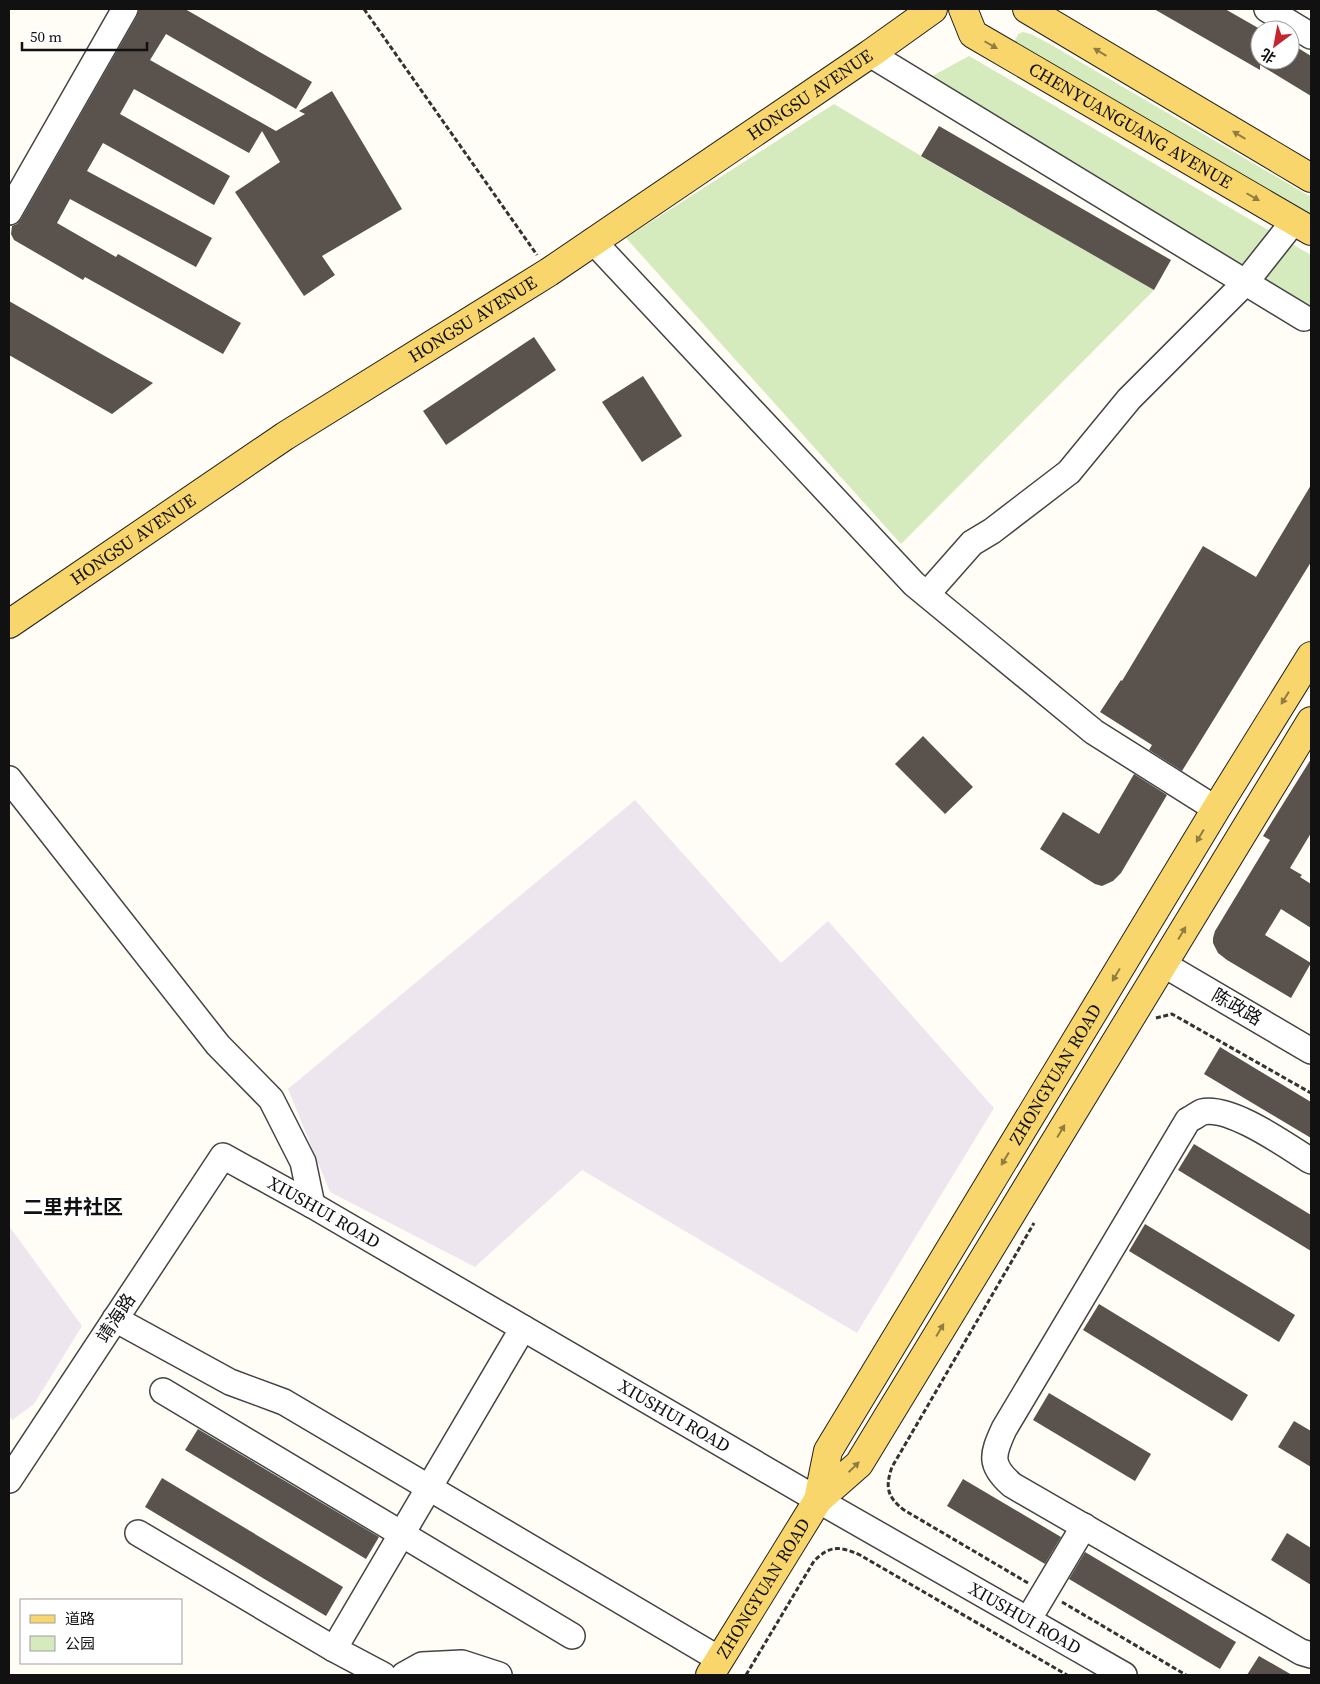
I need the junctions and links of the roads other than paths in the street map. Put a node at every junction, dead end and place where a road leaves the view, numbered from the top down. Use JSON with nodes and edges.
{"nodes":[{"id":1,"x":125,"y":9,"type":"edge"},
{"id":2,"x":933,"y":9,"type":"edge"},
{"id":3,"x":963,"y":9,"type":"edge"},
{"id":4,"x":1027,"y":9,"type":"edge"},
{"id":5,"x":1267,"y":9,"type":"edge"},
{"id":6,"x":1311,"y":36,"type":"edge"},
{"id":7,"x":870,"y":54,"type":"junction"},
{"id":8,"x":1311,"y":178,"type":"edge"},
{"id":9,"x":9,"y":212,"type":"edge"},
{"id":10,"x":1302,"y":226,"type":"edge"},
{"id":11,"x":593,"y":241,"type":"junction"},
{"id":12,"x":1245,"y":283,"type":"junction"},
{"id":13,"x":1304,"y":318,"type":"dead end"},
{"id":14,"x":926,"y":594,"type":"junction"},
{"id":15,"x":9,"y":624,"type":"edge"},
{"id":16,"x":1311,"y":656,"type":"edge"},
{"id":17,"x":1311,"y":721,"type":"edge"},
{"id":18,"x":9,"y":779,"type":"edge"},
{"id":19,"x":1216,"y":810,"type":"junction"},
{"id":20,"x":1163,"y":964,"type":"junction"},
{"id":21,"x":1311,"y":1051,"type":"edge"},
{"id":22,"x":223,"y":1156,"type":"joint"},
{"id":23,"x":1311,"y":1161,"type":"edge"},
{"id":24,"x":312,"y":1205,"type":"junction"},
{"id":25,"x":115,"y":1319,"type":"junction"},
{"id":26,"x":523,"y":1328,"type":"junction"},
{"id":27,"x":163,"y":1390,"type":"dead end"},
{"id":28,"x":9,"y":1480,"type":"edge"},
{"id":29,"x":429,"y":1488,"type":"junction"},
{"id":30,"x":818,"y":1500,"type":"junction"},
{"id":31,"x":1084,"y":1526,"type":"junction"},
{"id":32,"x":138,"y":1533,"type":"dead end"},
{"id":33,"x":402,"y":1534,"type":"junction"},
{"id":34,"x":1028,"y":1620,"type":"junction"},
{"id":35,"x":572,"y":1636,"type":"dead end"},
{"id":36,"x":334,"y":1649,"type":"junction"},
{"id":37,"x":1311,"y":1655,"type":"edge"},
{"id":38,"x":715,"y":1667,"type":"edge"},
{"id":39,"x":383,"y":1675,"type":"edge"},
{"id":40,"x":404,"y":1675,"type":"edge"},
{"id":41,"x":499,"y":1675,"type":"edge"},
{"id":42,"x":1124,"y":1675,"type":"edge"}],
"edges":[{"from":1,"to":9,"type":"street"},
{"from":2,"to":7,"type":"main road","name":"HONGSU AVENUE"},
{"from":3,"to":10,"type":"main road","name":"CHENYUANGUANG AVENUE","one_way":true},
{"from":8,"to":4,"type":"main road","one_way":true},
{"from":5,"to":6,"type":"street"},
{"from":7,"to":11,"type":"main road","name":"HONGSU AVENUE"},
{"from":7,"to":12,"type":"street"},
{"from":10,"to":12,"type":"street"},
{"from":11,"to":14,"type":"street"},
{"from":11,"to":15,"type":"main road","name":"HONGSU AVENUE"},
{"from":12,"to":13,"type":"street"},
{"from":12,"to":14,"type":"street"},
{"from":14,"to":19,"type":"street"},
{"from":16,"to":19,"type":"main road","name":"ZHONGYUAN ROAD","one_way":true},
{"from":20,"to":17,"type":"main road","name":"ZHONGYUAN ROAD","one_way":true},
{"from":18,"to":24,"type":"street"},
{"from":19,"to":30,"type":"main road","name":"ZHONGYUAN ROAD","one_way":true},
{"from":20,"to":21,"type":"street","name":"陈政路"},
{"from":30,"to":20,"type":"main road","name":"ZHONGYUAN ROAD","one_way":true},
{"from":22,"to":24,"type":"street","name":"XIUSHUI ROAD"},
{"from":22,"to":25,"type":"street","name":"靖海路"},
{"from":23,"to":31,"type":"street"},
{"from":24,"to":26,"type":"street","name":"XIUSHUI ROAD"},
{"from":25,"to":28,"type":"street","name":"靖海路"},
{"from":25,"to":29,"type":"street"},
{"from":26,"to":29,"type":"street"},
{"from":26,"to":30,"type":"street","name":"XIUSHUI ROAD"},
{"from":27,"to":33,"type":"street"},
{"from":29,"to":33,"type":"street"},
{"from":29,"to":38,"type":"street"},
{"from":30,"to":34,"type":"street","name":"XIUSHUI ROAD"},
{"from":30,"to":38,"type":"main road","name":"ZHONGYUAN ROAD"},
{"from":31,"to":34,"type":"street"},
{"from":31,"to":37,"type":"street"},
{"from":32,"to":36,"type":"street"},
{"from":33,"to":35,"type":"street"},
{"from":33,"to":36,"type":"street"},
{"from":34,"to":42,"type":"street","name":"XIUSHUI ROAD"},
{"from":36,"to":39,"type":"street"},
{"from":40,"to":41,"type":"street"}]}
